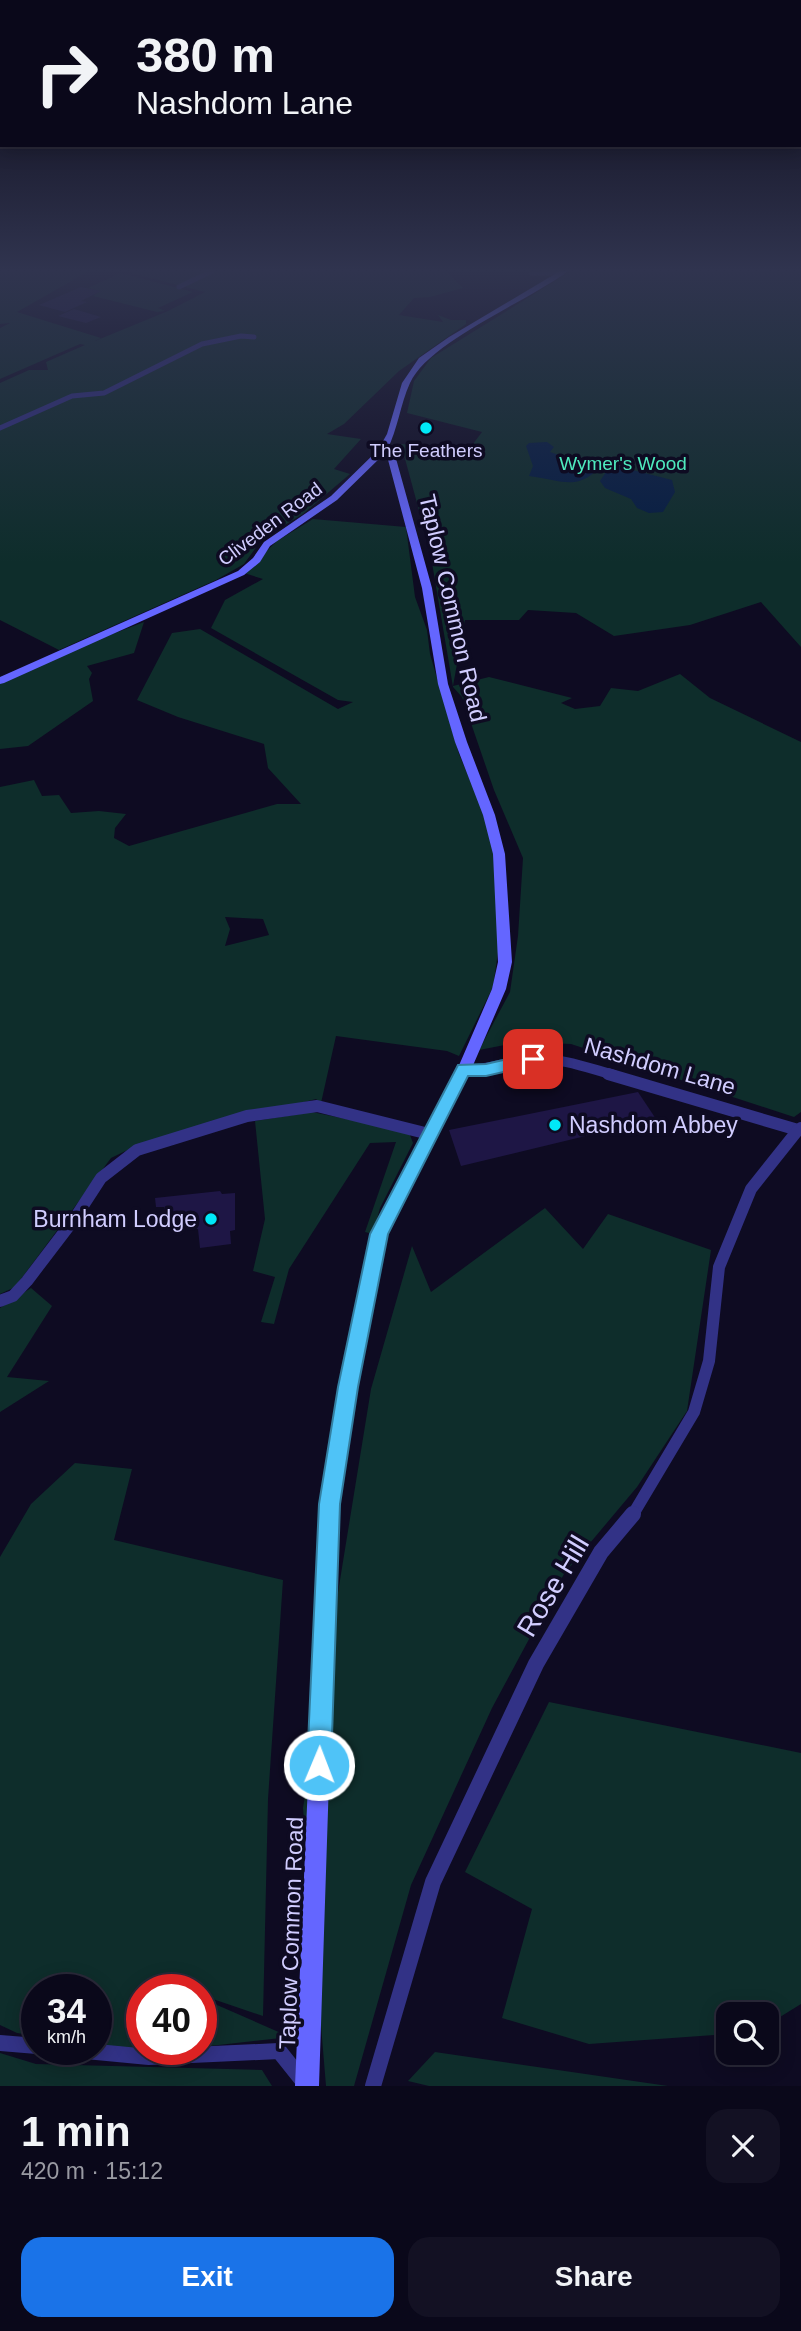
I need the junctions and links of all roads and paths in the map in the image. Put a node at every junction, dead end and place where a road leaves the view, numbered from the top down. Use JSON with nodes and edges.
{"nodes":[{"id":1,"x":153,"y":368,"type":"edge"},
{"id":2,"x":414,"y":368,"type":"edge"},
{"id":3,"x":0,"y":428,"type":"edge"},
{"id":4,"x":382,"y":451,"type":"junction"},
{"id":5,"x":0,"y":681,"type":"edge"},
{"id":6,"x":464,"y":1070,"type":"junction"},
{"id":7,"x":799,"y":1129,"type":"edge"},
{"id":8,"x":429,"y":1135,"type":"junction"},
{"id":9,"x":0,"y":1301,"type":"edge"},
{"id":10,"x":0,"y":2043,"type":"edge"},
{"id":11,"x":21,"y":2045,"type":"edge"},
{"id":12,"x":112,"y":2053,"type":"edge"},
{"id":13,"x":307,"y":2086,"type":"edge"},
{"id":14,"x":373,"y":2086,"type":"edge"}],
"edges":[{"from":1,"to":3,"type":"street"},
{"from":2,"to":4,"type":"street","name":"Cliveden Road"},
{"from":4,"to":5,"type":"street","name":"Cliveden Road"},
{"from":4,"to":6,"type":"street","name":"Taplow Common Road"},
{"from":6,"to":7,"type":"street","name":"Nashdom Lane"},
{"from":6,"to":8,"type":"street","name":"Taplow Common Road"},
{"from":7,"to":14,"type":"street","name":"Rose Hill"},
{"from":8,"to":9,"type":"street"},
{"from":8,"to":13,"type":"street","name":"Taplow Common Road"},
{"from":10,"to":11,"type":"street"},
{"from":12,"to":13,"type":"street"}]}
